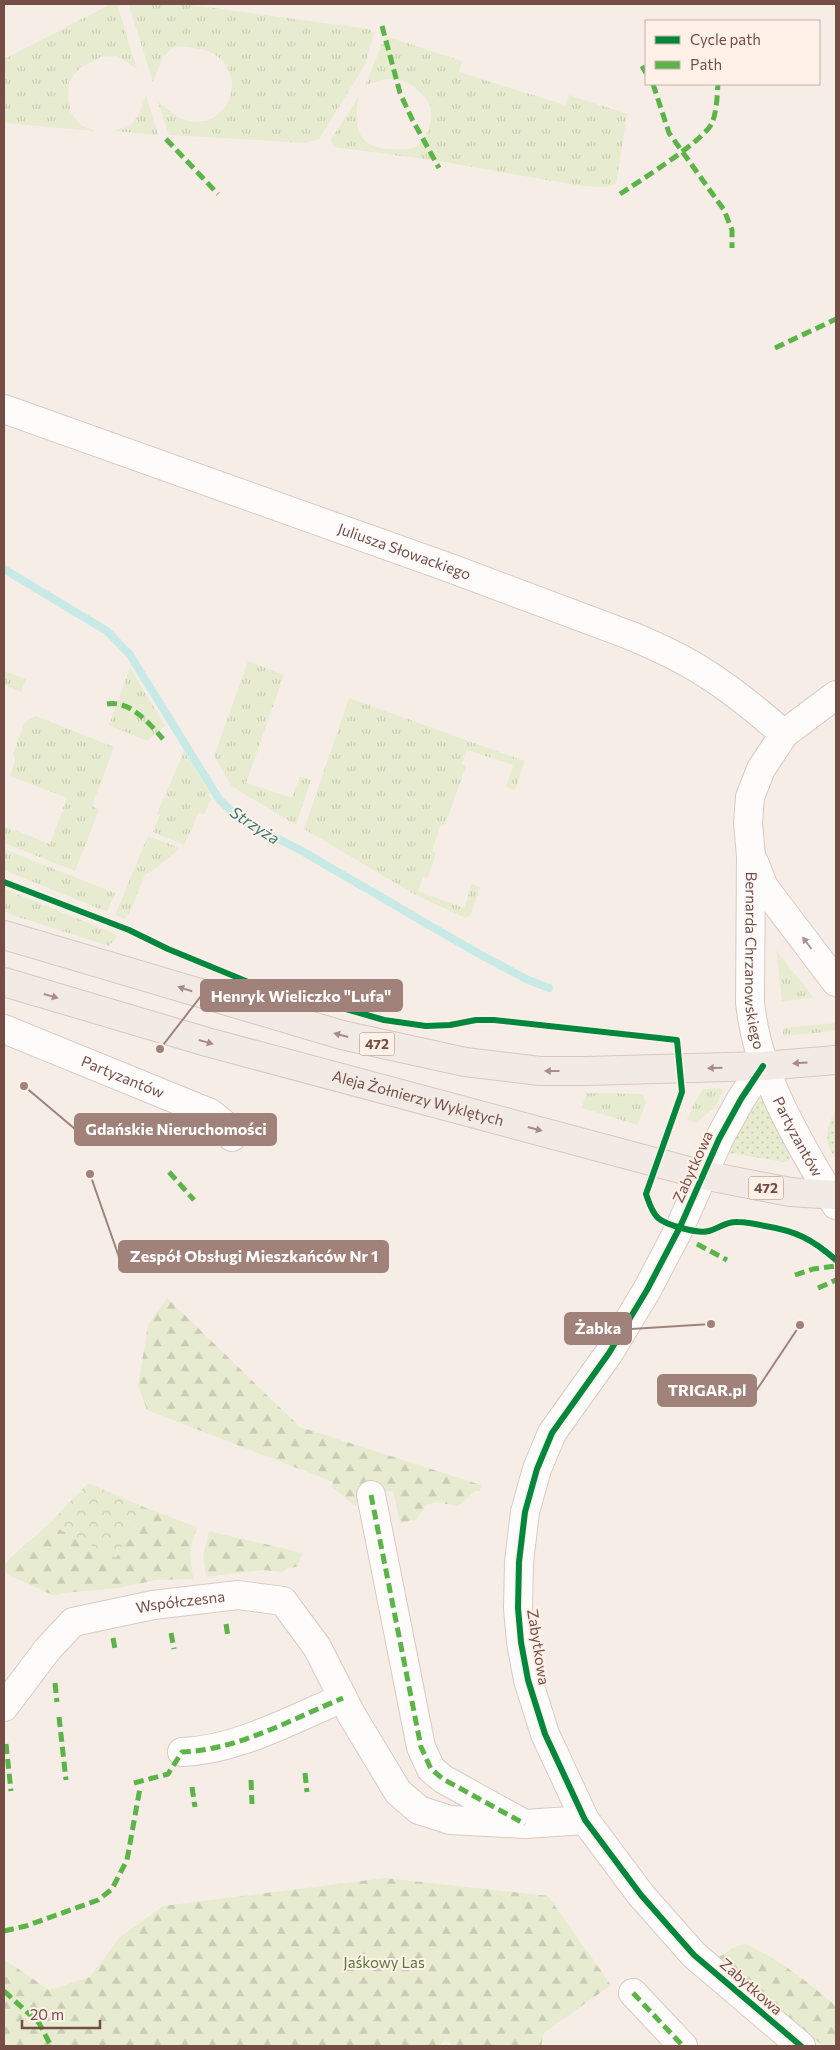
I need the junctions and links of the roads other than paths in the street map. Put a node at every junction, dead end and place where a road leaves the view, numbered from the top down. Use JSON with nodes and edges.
{"nodes":[{"id":1,"x":4,"y":409,"type":"edge"},
{"id":2,"x":836,"y":695,"type":"edge"},
{"id":3,"x":784,"y":734,"type":"junction"},
{"id":4,"x":751,"y":856,"type":"junction"},
{"id":5,"x":4,"y":935,"type":"edge"},
{"id":6,"x":4,"y":982,"type":"edge"},
{"id":7,"x":836,"y":982,"type":"edge"},
{"id":8,"x":4,"y":1029,"type":"edge"},
{"id":9,"x":836,"y":1060,"type":"edge"},
{"id":10,"x":763,"y":1066,"type":"junction"},
{"id":11,"x":232,"y":1137,"type":"dead end"},
{"id":12,"x":703,"y":1175,"type":"junction"},
{"id":13,"x":834,"y":1198,"type":"edge"},
{"id":14,"x":371,"y":1495,"type":"dead end"},
{"id":15,"x":343,"y":1698,"type":"junction"},
{"id":16,"x":4,"y":1707,"type":"edge"},
{"id":17,"x":182,"y":1752,"type":"dead end"},
{"id":18,"x":585,"y":1820,"type":"junction"},
{"id":19,"x":525,"y":1824,"type":"junction"},
{"id":20,"x":633,"y":1993,"type":"dead end"},
{"id":21,"x":683,"y":2046,"type":"edge"},
{"id":22,"x":801,"y":2046,"type":"edge"}],
"edges":[{"from":1,"to":3,"type":"street","name":"Juliusza Słowackiego"},
{"from":2,"to":3,"type":"street","name":"Bernarda Chrzanowskiego"},
{"from":3,"to":4,"type":"street","name":"Bernarda Chrzanowskiego"},
{"from":7,"to":4,"type":"street","name":"Bernarda Chrzanowskiego","one_way":true},
{"from":4,"to":10,"type":"street","name":"Bernarda Chrzanowskiego"},
{"from":10,"to":5,"type":"main road","number":"472","one_way":true},
{"from":6,"to":12,"type":"main road","name":"Aleja Żołnierzy Wyklętych","number":"472","one_way":true},
{"from":8,"to":11,"type":"street","name":"Partyzantów"},
{"from":9,"to":10,"type":"main road","number":"472","one_way":true},
{"from":10,"to":12,"type":"street","name":"Zabytkowa"},
{"from":10,"to":13,"type":"street","name":"Partyzantów"},
{"from":12,"to":13,"type":"main road","name":"Aleja Żołnierzy Wyklętych","number":"472"},
{"from":12,"to":18,"type":"street","name":"Zabytkowa"},
{"from":14,"to":19,"type":"street"},
{"from":15,"to":16,"type":"street","name":"Współczesna"},
{"from":15,"to":17,"type":"street"},
{"from":15,"to":19,"type":"street","name":"Współczesna"},
{"from":18,"to":19,"type":"street","name":"Współczesna"},
{"from":18,"to":22,"type":"street","name":"Zabytkowa"},
{"from":20,"to":21,"type":"street"}]}
